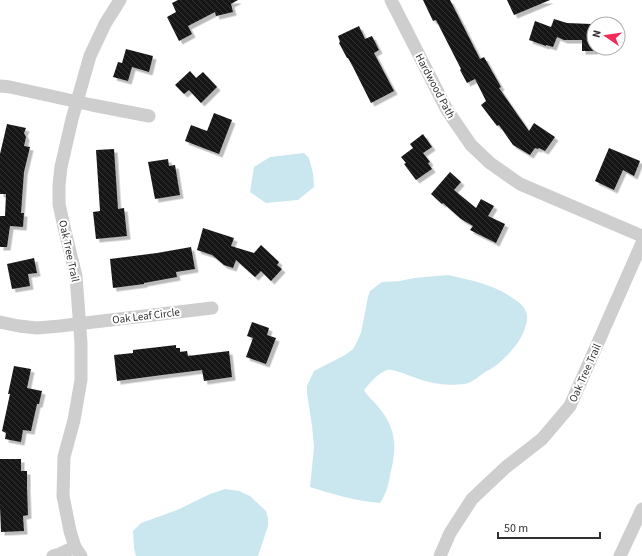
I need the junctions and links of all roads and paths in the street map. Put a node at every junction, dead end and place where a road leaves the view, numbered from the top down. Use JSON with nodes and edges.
{"nodes":[{"id":1,"x":120,"y":0,"type":"edge"},
{"id":2,"x":391,"y":0,"type":"edge"},
{"id":3,"x":0,"y":86,"type":"edge"},
{"id":4,"x":77,"y":101,"type":"junction"},
{"id":5,"x":149,"y":116,"type":"dead end"},
{"id":6,"x":642,"y":236,"type":"edge"},
{"id":7,"x":642,"y":243,"type":"edge"},
{"id":8,"x":212,"y":308,"type":"dead end"},
{"id":9,"x":0,"y":322,"type":"edge"},
{"id":10,"x":79,"y":325,"type":"junction"},
{"id":11,"x":642,"y":509,"type":"edge"},
{"id":12,"x":78,"y":552,"type":"edge"},
{"id":13,"x":53,"y":556,"type":"edge"},
{"id":14,"x":440,"y":556,"type":"edge"},
{"id":15,"x":620,"y":556,"type":"edge"}],
"edges":[{"from":1,"to":4,"type":"street","name":"Oak Tree Trail"},
{"from":2,"to":6,"type":"street","name":"Hardwood Path"},
{"from":3,"to":4,"type":"street"},
{"from":4,"to":5,"type":"street"},
{"from":4,"to":10,"type":"street","name":"Oak Tree Trail"},
{"from":7,"to":14,"type":"street","name":"Oak Tree Trail"},
{"from":8,"to":10,"type":"street","name":"Oak Leaf Circle"},
{"from":9,"to":10,"type":"street","name":"Oak Leaf Circle"},
{"from":10,"to":12,"type":"street","name":"Oak Tree Trail"},
{"from":11,"to":15,"type":"street"},
{"from":12,"to":13,"type":"street"}]}
